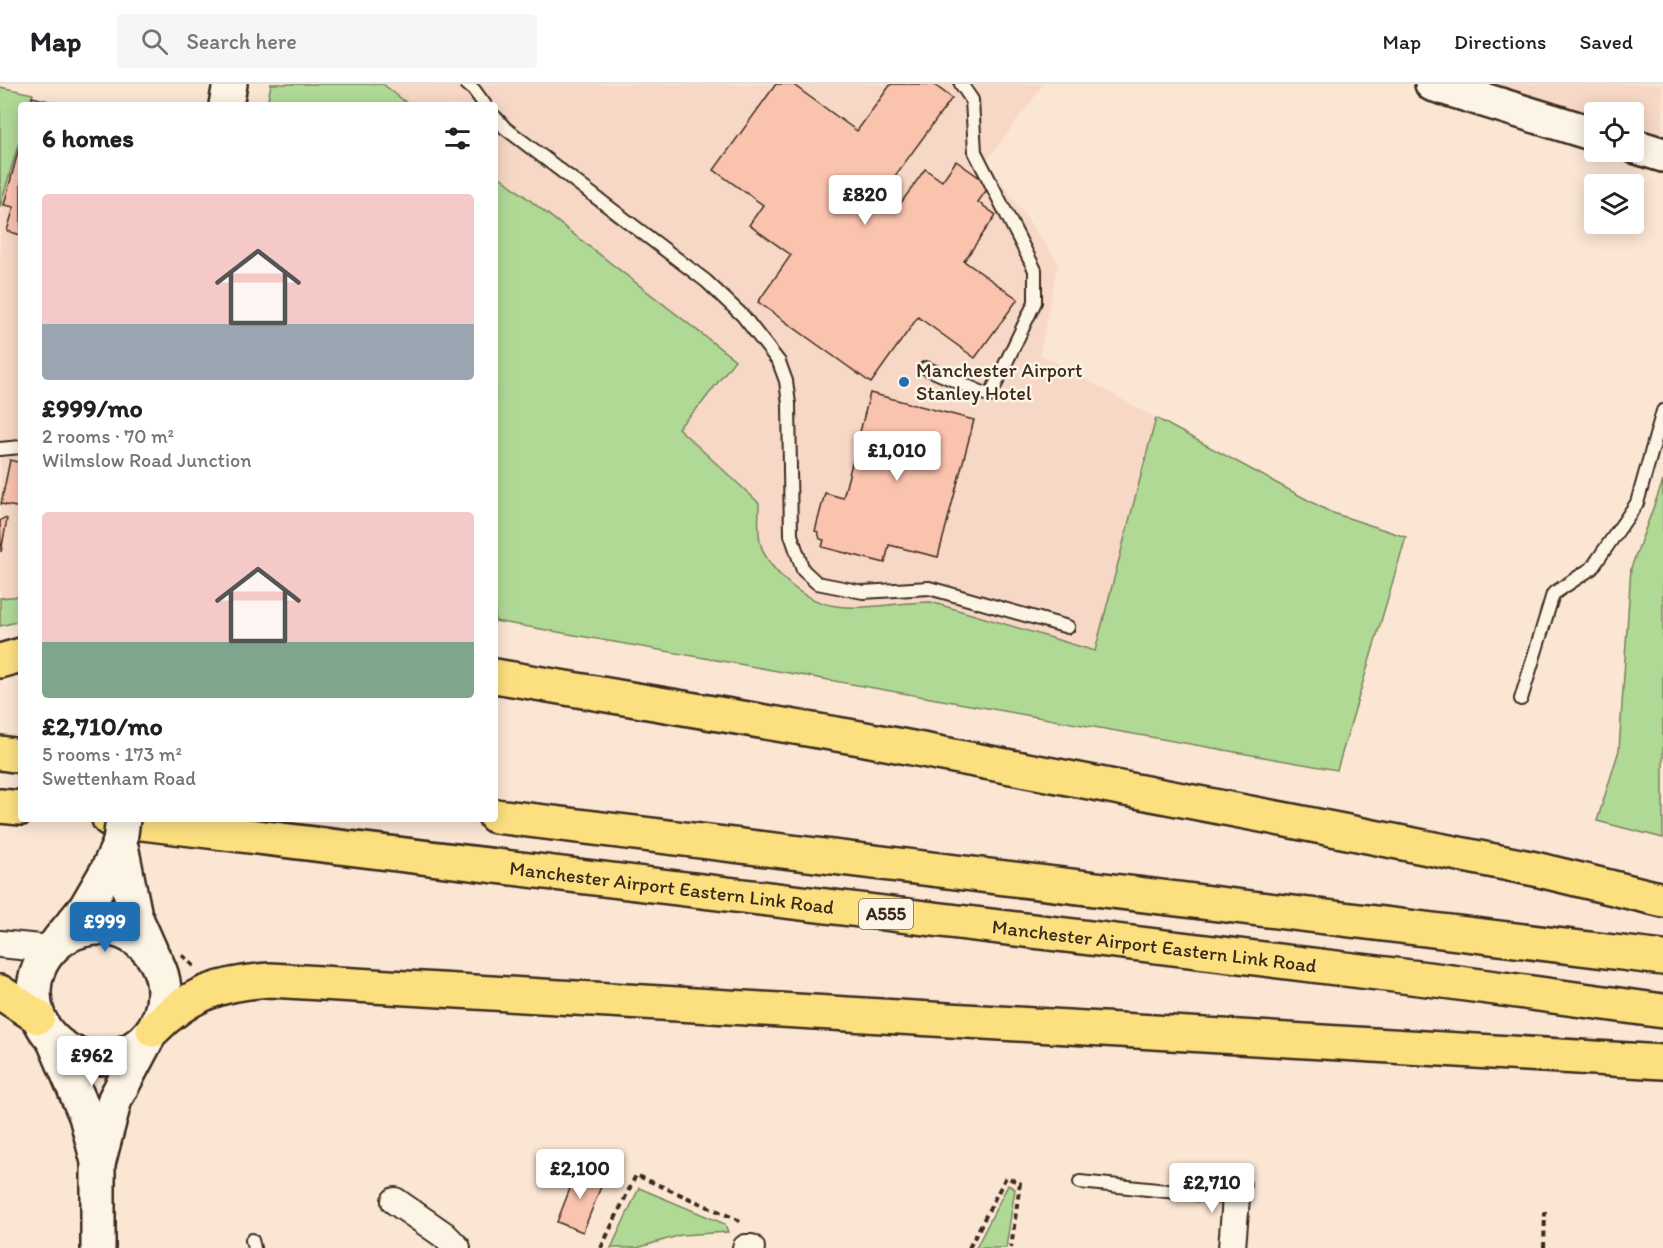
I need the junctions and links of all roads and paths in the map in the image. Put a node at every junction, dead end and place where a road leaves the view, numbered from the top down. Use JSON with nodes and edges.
{"nodes":[{"id":1,"x":230,"y":84,"type":"edge"},
{"id":2,"x":467,"y":84,"type":"edge"},
{"id":3,"x":961,"y":84,"type":"edge"},
{"id":4,"x":1432,"y":84,"type":"edge"},
{"id":5,"x":227,"y":102,"type":"edge"},
{"id":6,"x":484,"y":102,"type":"edge"},
{"id":7,"x":498,"y":121,"type":"edge"},
{"id":8,"x":1584,"y":131,"type":"edge"},
{"id":9,"x":1644,"y":149,"type":"edge"},
{"id":10,"x":1663,"y":155,"type":"edge"},
{"id":11,"x":926,"y":368,"type":"dead end"},
{"id":12,"x":1663,"y":411,"type":"edge"},
{"id":13,"x":18,"y":447,"type":"edge"},
{"id":14,"x":0,"y":448,"type":"edge"},
{"id":15,"x":1068,"y":627,"type":"dead end"},
{"id":16,"x":18,"y":657,"type":"edge"},
{"id":17,"x":0,"y":661,"type":"edge"},
{"id":18,"x":498,"y":677,"type":"edge"},
{"id":19,"x":1521,"y":699,"type":"dead end"},
{"id":20,"x":0,"y":753,"type":"edge"},
{"id":21,"x":18,"y":756,"type":"edge"},
{"id":22,"x":0,"y":806,"type":"edge"},
{"id":23,"x":18,"y":808,"type":"edge"},
{"id":24,"x":498,"y":816,"type":"edge"},
{"id":25,"x":118,"y":830,"type":"edge"},
{"id":26,"x":1663,"y":900,"type":"edge"},
{"id":27,"x":0,"y":944,"type":"edge"},
{"id":28,"x":54,"y":945,"type":"junction"},
{"id":29,"x":153,"y":956,"type":"junction"},
{"id":30,"x":1663,"y":958,"type":"edge"},
{"id":31,"x":0,"y":992,"type":"edge"},
{"id":32,"x":1663,"y":1011,"type":"edge"},
{"id":33,"x":46,"y":1029,"type":"junction"},
{"id":34,"x":150,"y":1033,"type":"junction"},
{"id":35,"x":1663,"y":1062,"type":"edge"},
{"id":36,"x":98,"y":1162,"type":"junction"},
{"id":37,"x":1080,"y":1182,"type":"dead end"},
{"id":38,"x":1236,"y":1192,"type":"joint"},
{"id":39,"x":395,"y":1201,"type":"dead end"},
{"id":40,"x":1545,"y":1212,"type":"dead end"},
{"id":41,"x":98,"y":1248,"type":"edge"},
{"id":42,"x":457,"y":1248,"type":"edge"},
{"id":43,"x":601,"y":1248,"type":"edge"},
{"id":44,"x":749,"y":1248,"type":"edge"},
{"id":45,"x":969,"y":1248,"type":"edge"},
{"id":46,"x":1011,"y":1248,"type":"edge"},
{"id":47,"x":1232,"y":1248,"type":"edge"},
{"id":48,"x":1544,"y":1248,"type":"edge"}],
"edges":[{"from":1,"to":5,"type":"main road"},
{"from":2,"to":6,"type":"lane"},
{"from":3,"to":11,"type":"lane"},
{"from":4,"to":8,"type":"main road"},
{"from":7,"to":15,"type":"lane"},
{"from":9,"to":10,"type":"main road"},
{"from":12,"to":19,"type":"lane"},
{"from":13,"to":14,"type":"lane"},
{"from":16,"to":17,"type":"highway"},
{"from":18,"to":26,"type":"highway"},
{"from":20,"to":21,"type":"highway"},
{"from":22,"to":23,"type":"highway"},
{"from":24,"to":30,"type":"highway"},
{"from":25,"to":28,"type":"main road"},
{"from":25,"to":29,"type":"main road"},
{"from":25,"to":32,"type":"highway","name":"Manchester Airport Eastern Link Road","number":"A555"},
{"from":27,"to":28,"type":"street"},
{"from":28,"to":29,"type":"main road"},
{"from":28,"to":33,"type":"main road"},
{"from":29,"to":34,"type":"main road"},
{"from":31,"to":33,"type":"highway"},
{"from":33,"to":34,"type":"main road"},
{"from":33,"to":36,"type":"main road"},
{"from":34,"to":35,"type":"highway"},
{"from":34,"to":36,"type":"main road"},
{"from":36,"to":41,"type":"main road"},
{"from":37,"to":38,"type":"lane"},
{"from":38,"to":47,"type":"street"},
{"from":39,"to":42,"type":"street"},
{"from":40,"to":48,"type":"path"},
{"from":43,"to":44,"type":"path"},
{"from":45,"to":46,"type":"path"}]}
